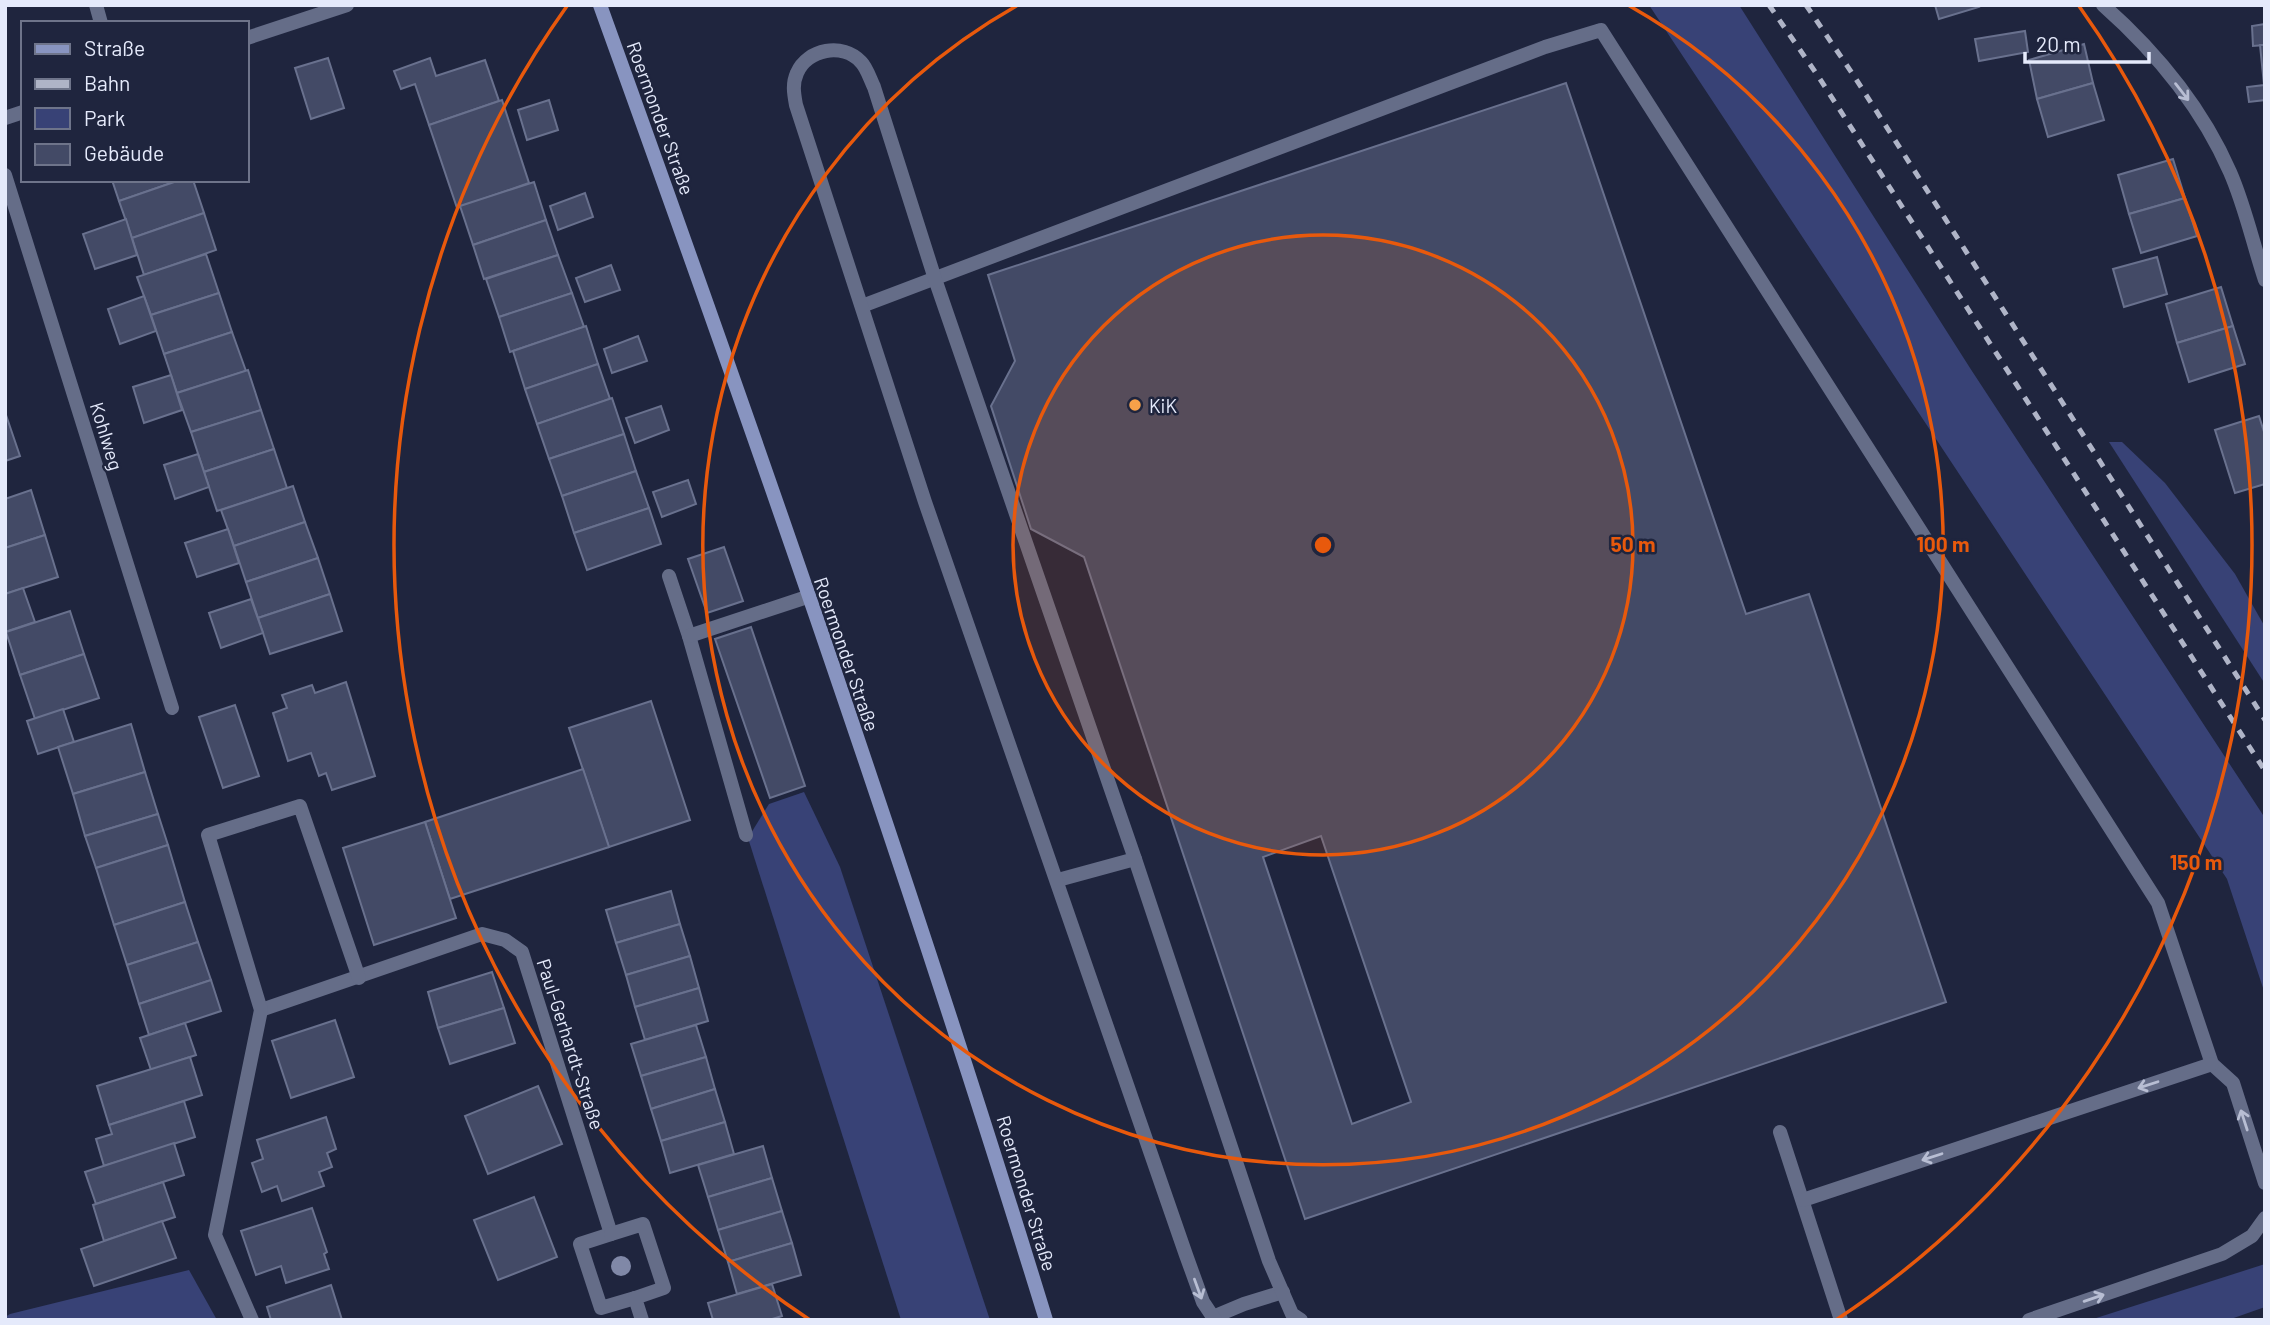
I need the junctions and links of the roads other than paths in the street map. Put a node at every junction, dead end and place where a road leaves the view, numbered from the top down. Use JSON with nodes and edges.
{"nodes":[{"id":1,"x":347,"y":5,"type":"edge"},
{"id":2,"x":600,"y":5,"type":"edge"},
{"id":3,"x":2103,"y":5,"type":"edge"},
{"id":4,"x":248,"y":38,"type":"edge"},
{"id":5,"x":5,"y":175,"type":"edge"},
{"id":6,"x":935,"y":279,"type":"junction"},
{"id":7,"x":2265,"y":280,"type":"edge"},
{"id":8,"x":862,"y":306,"type":"junction"},
{"id":9,"x":669,"y":576,"type":"dead end"},
{"id":10,"x":807,"y":597,"type":"junction"},
{"id":11,"x":689,"y":636,"type":"junction"},
{"id":12,"x":172,"y":708,"type":"dead end"},
{"id":13,"x":747,"y":835,"type":"dead end"},
{"id":14,"x":1135,"y":859,"type":"junction"},
{"id":15,"x":1058,"y":880,"type":"junction"},
{"id":16,"x":359,"y":978,"type":"junction"},
{"id":17,"x":261,"y":1010,"type":"junction"},
{"id":18,"x":2213,"y":1064,"type":"junction"},
{"id":19,"x":1780,"y":1132,"type":"dead end"},
{"id":20,"x":2265,"y":1183,"type":"edge"},
{"id":21,"x":1803,"y":1200,"type":"junction"},
{"id":22,"x":2265,"y":1218,"type":"edge"},
{"id":23,"x":611,"y":1234,"type":"junction"},
{"id":24,"x":1283,"y":1292,"type":"junction"},
{"id":25,"x":635,"y":1298,"type":"junction"},
{"id":26,"x":1214,"y":1318,"type":"edge"},
{"id":27,"x":252,"y":1320,"type":"edge"},
{"id":28,"x":642,"y":1320,"type":"edge"},
{"id":29,"x":1046,"y":1320,"type":"edge"},
{"id":30,"x":1301,"y":1320,"type":"edge"},
{"id":31,"x":1841,"y":1320,"type":"edge"},
{"id":32,"x":2029,"y":1320,"type":"edge"}],
"edges":[{"from":1,"to":4,"type":"street"},
{"from":2,"to":10,"type":"main road","name":"Roermonder Straße"},
{"from":3,"to":7,"type":"street","one_way":true},
{"from":5,"to":12,"type":"street","name":"Kohlweg"},
{"from":6,"to":8,"type":"street"},
{"from":6,"to":8,"type":"street"},
{"from":6,"to":14,"type":"street"},
{"from":6,"to":18,"type":"street"},
{"from":8,"to":15,"type":"street"},
{"from":9,"to":11,"type":"street"},
{"from":10,"to":11,"type":"street"},
{"from":10,"to":29,"type":"main road","name":"Roermonder Straße"},
{"from":11,"to":13,"type":"street"},
{"from":14,"to":15,"type":"street"},
{"from":14,"to":24,"type":"street"},
{"from":15,"to":26,"type":"street","one_way":true},
{"from":16,"to":17,"type":"street","name":"Paul-Gerhardt-Straße"},
{"from":16,"to":17,"type":"street"},
{"from":16,"to":23,"type":"street","name":"Paul-Gerhardt-Straße"},
{"from":17,"to":27,"type":"street"},
{"from":20,"to":18,"type":"street","one_way":true},
{"from":18,"to":21,"type":"street","one_way":true},
{"from":19,"to":21,"type":"street"},
{"from":21,"to":31,"type":"street"},
{"from":32,"to":22,"type":"street","one_way":true},
{"from":23,"to":25,"type":"street"},
{"from":23,"to":25,"type":"street"},
{"from":24,"to":26,"type":"street"},
{"from":24,"to":30,"type":"street"},
{"from":25,"to":28,"type":"street"}]}
